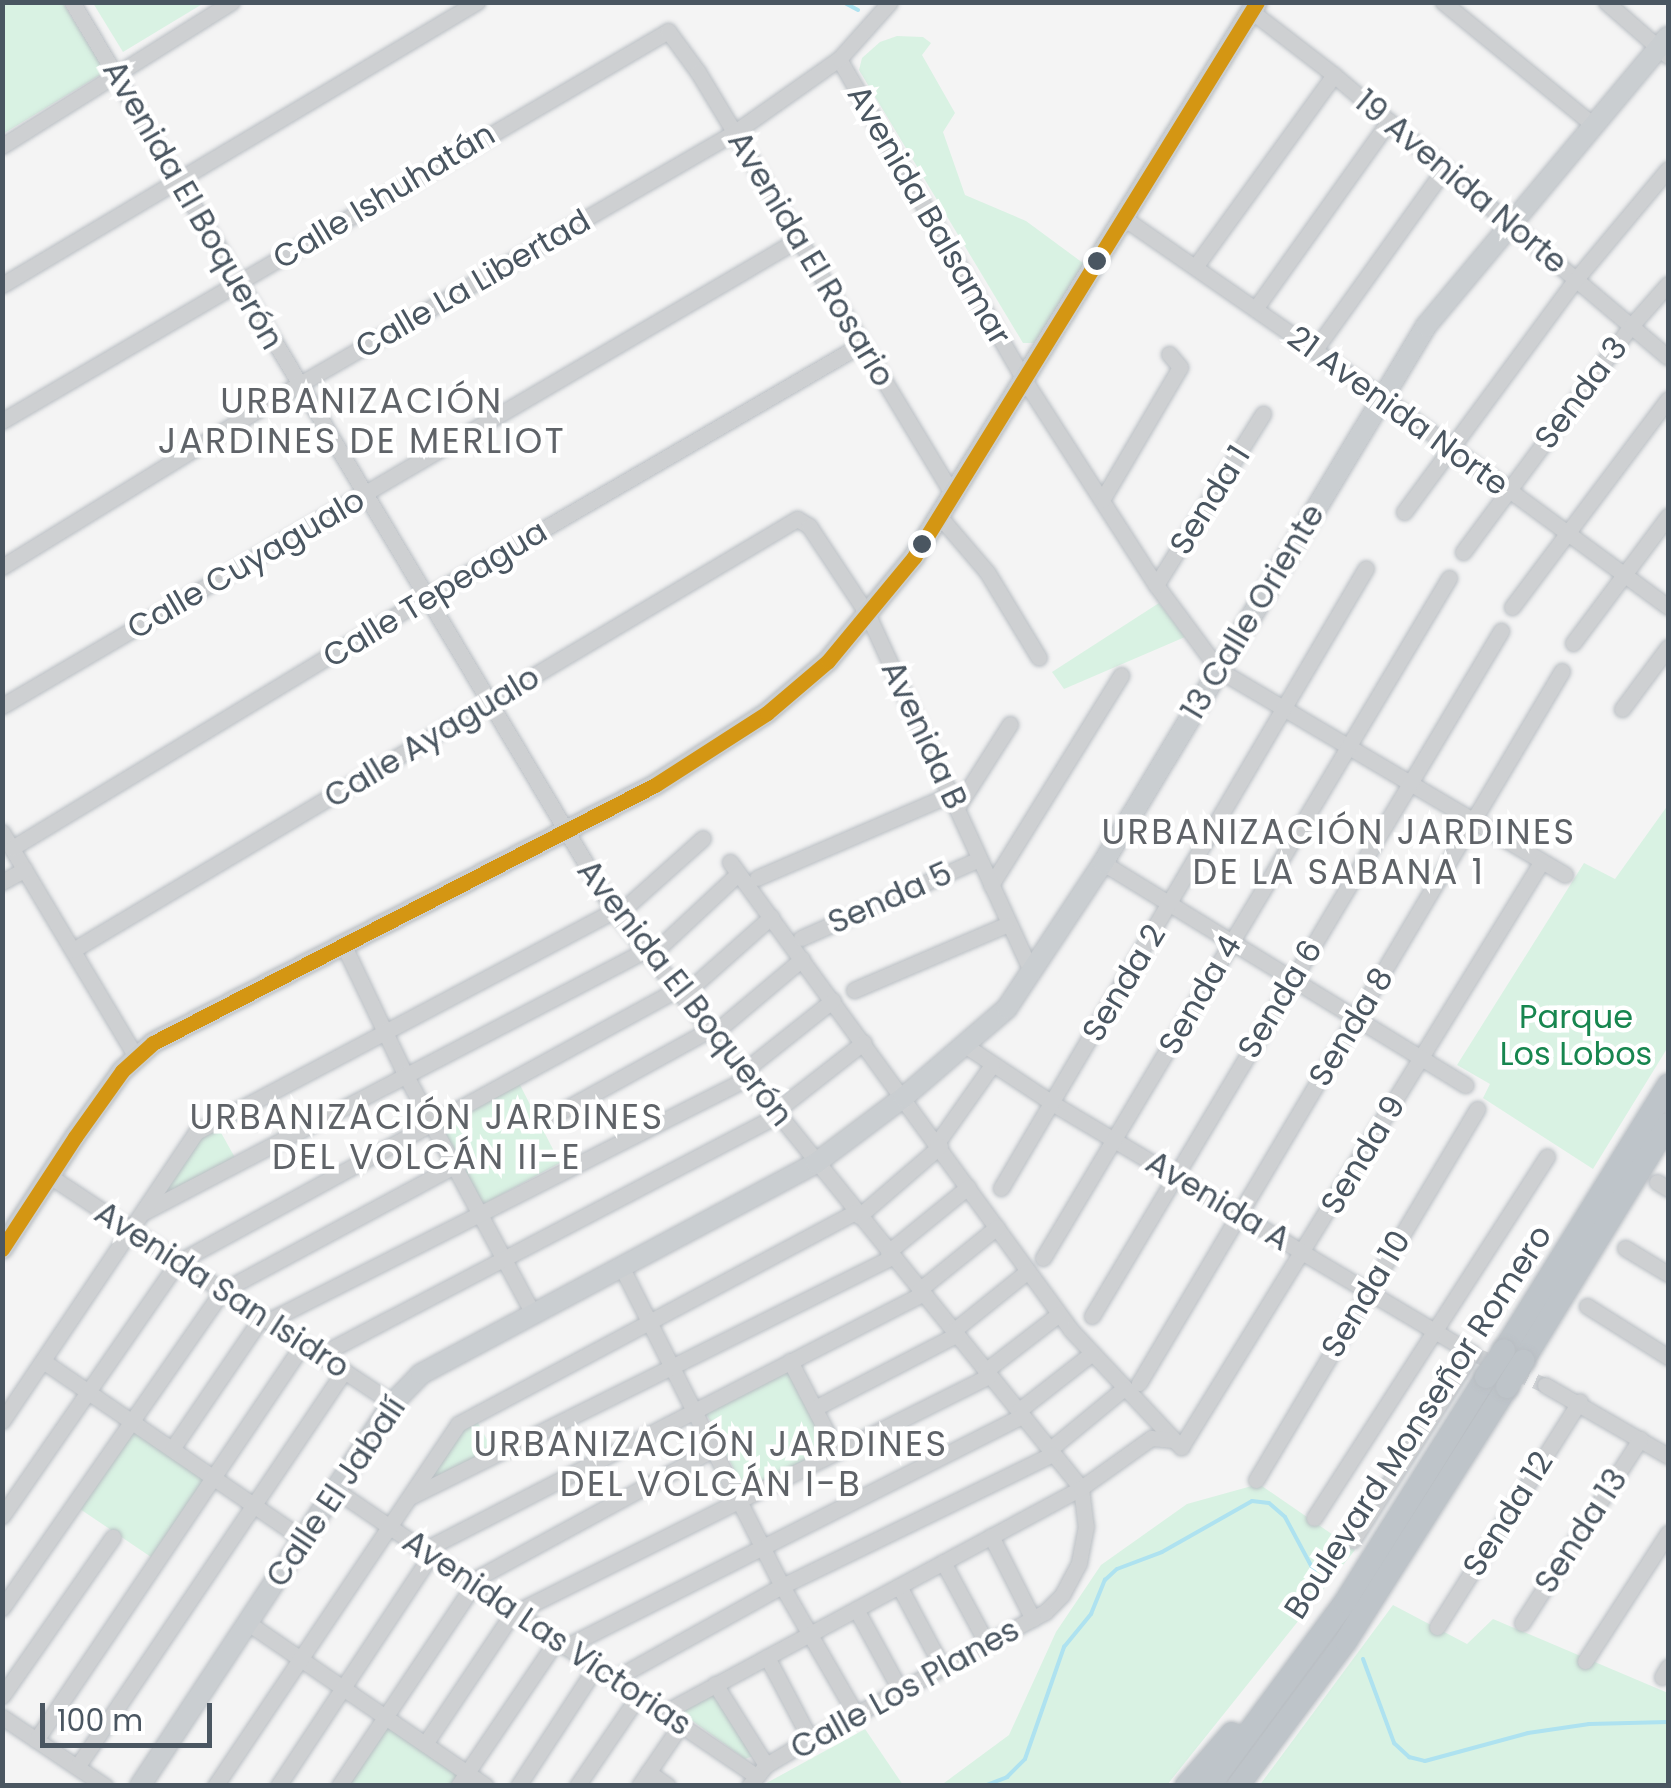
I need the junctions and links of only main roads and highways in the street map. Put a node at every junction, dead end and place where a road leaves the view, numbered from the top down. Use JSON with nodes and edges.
{"nodes":[{"id":1,"x":1260,"y":9,"type":"edge"},
{"id":2,"x":1665,"y":46,"type":"edge"},
{"id":3,"x":1668,"y":1085,"type":"edge"},
{"id":4,"x":1668,"y":1124,"type":"edge"},
{"id":5,"x":816,"y":1164,"type":"joint"},
{"id":6,"x":2,"y":1248,"type":"edge"},
{"id":7,"x":1513,"y":1355,"type":"junction"},
{"id":8,"x":1497,"y":1382,"type":"junction"},
{"id":9,"x":1330,"y":1622,"type":"junction"},
{"id":10,"x":140,"y":1786,"type":"edge"},
{"id":11,"x":1186,"y":1786,"type":"edge"},
{"id":12,"x":1209,"y":1786,"type":"edge"},
{"id":13,"x":1241,"y":1786,"type":"edge"}],
"edges":[{"from":1,"to":6,"type":"main road"},
{"from":2,"to":5,"type":"main road","name":"13 Calle Oriente"},
{"from":3,"to":7,"type":"highway","name":"Boulevard Monseñor Romero"},
{"from":4,"to":7,"type":"highway","name":"Boulevard Monseñor Romero"},
{"from":5,"to":10,"type":"main road","name":"Calle El Jabalí"},
{"from":7,"to":8,"type":"highway","name":"Boulevard Monseñor Romero","bridge":true},
{"from":8,"to":9,"type":"highway","name":"Boulevard Monseñor Romero"},
{"from":8,"to":13,"type":"highway","name":"Boulevard Monseñor Romero"},
{"from":9,"to":11,"type":"highway"},
{"from":9,"to":12,"type":"highway","name":"Boulevard Monseñor Romero"}]}
